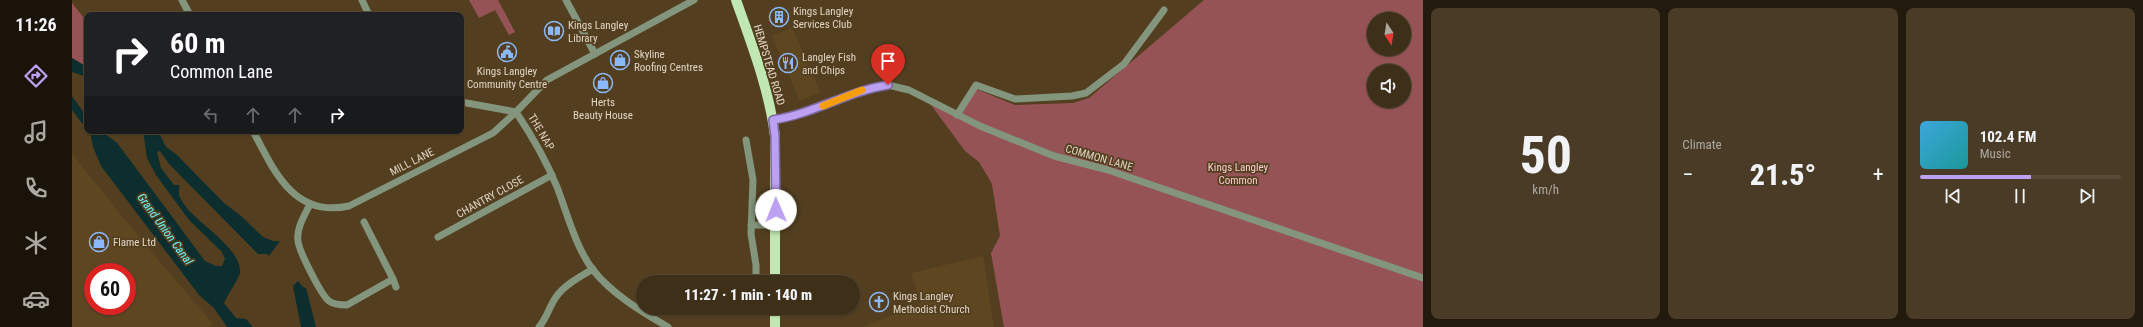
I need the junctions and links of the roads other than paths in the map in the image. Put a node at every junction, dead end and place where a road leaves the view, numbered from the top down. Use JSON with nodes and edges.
{"nodes":[{"id":1,"x":182,"y":0,"type":"edge"},
{"id":2,"x":362,"y":0,"type":"edge"},
{"id":3,"x":566,"y":0,"type":"edge"},
{"id":4,"x":694,"y":0,"type":"edge"},
{"id":5,"x":736,"y":0,"type":"edge"},
{"id":6,"x":1164,"y":10,"type":"dead end"},
{"id":7,"x":188,"y":12,"type":"edge"},
{"id":8,"x":368,"y":12,"type":"edge"},
{"id":9,"x":595,"y":54,"type":"junction"},
{"id":10,"x":464,"y":103,"type":"edge"},
{"id":11,"x":516,"y":112,"type":"junction"},
{"id":12,"x":957,"y":115,"type":"junction"},
{"id":13,"x":773,"y":120,"type":"junction"},
{"id":14,"x":255,"y":134,"type":"edge"},
{"id":15,"x":746,"y":140,"type":"dead end"},
{"id":16,"x":552,"y":175,"type":"junction"},
{"id":17,"x":310,"y":204,"type":"junction"},
{"id":18,"x":364,"y":222,"type":"dead end"},
{"id":19,"x":751,"y":225,"type":"junction"},
{"id":20,"x":776,"y":225,"type":"junction"},
{"id":21,"x":438,"y":238,"type":"dead end"},
{"id":22,"x":593,"y":269,"type":"junction"},
{"id":23,"x":756,"y":275,"type":"edge"},
{"id":24,"x":775,"y":275,"type":"edge"},
{"id":25,"x":1423,"y":278,"type":"edge"},
{"id":26,"x":393,"y":279,"type":"junction"},
{"id":27,"x":396,"y":287,"type":"dead end"},
{"id":28,"x":775,"y":315,"type":"edge"},
{"id":29,"x":539,"y":327,"type":"edge"},
{"id":30,"x":668,"y":327,"type":"edge"},
{"id":31,"x":775,"y":327,"type":"edge"}],
"edges":[{"from":1,"to":7,"type":"street"},
{"from":2,"to":8,"type":"street"},
{"from":3,"to":9,"type":"street"},
{"from":4,"to":9,"type":"street","name":"THE NAP"},
{"from":5,"to":13,"type":"main road","name":"HEMPSTEAD ROAD"},
{"from":6,"to":12,"type":"street"},
{"from":9,"to":11,"type":"street","name":"THE NAP"},
{"from":10,"to":11,"type":"street"},
{"from":11,"to":16,"type":"street","name":"THE NAP"},
{"from":11,"to":17,"type":"street","name":"MILL LANE"},
{"from":12,"to":13,"type":"street","name":"COMMON LANE"},
{"from":12,"to":25,"type":"street","name":"COMMON LANE"},
{"from":13,"to":20,"type":"main road","name":"HEMPSTEAD ROAD"},
{"from":14,"to":17,"type":"street"},
{"from":15,"to":19,"type":"street"},
{"from":16,"to":21,"type":"street","name":"CHANTRY CLOSE"},
{"from":16,"to":22,"type":"street","name":"THE NAP"},
{"from":17,"to":26,"type":"street"},
{"from":18,"to":26,"type":"street"},
{"from":19,"to":20,"type":"street"},
{"from":19,"to":23,"type":"street"},
{"from":20,"to":24,"type":"main road","name":"HEMPSTEAD ROAD"},
{"from":22,"to":29,"type":"street"},
{"from":22,"to":30,"type":"street"},
{"from":26,"to":27,"type":"street"},
{"from":28,"to":31,"type":"main road"}]}
